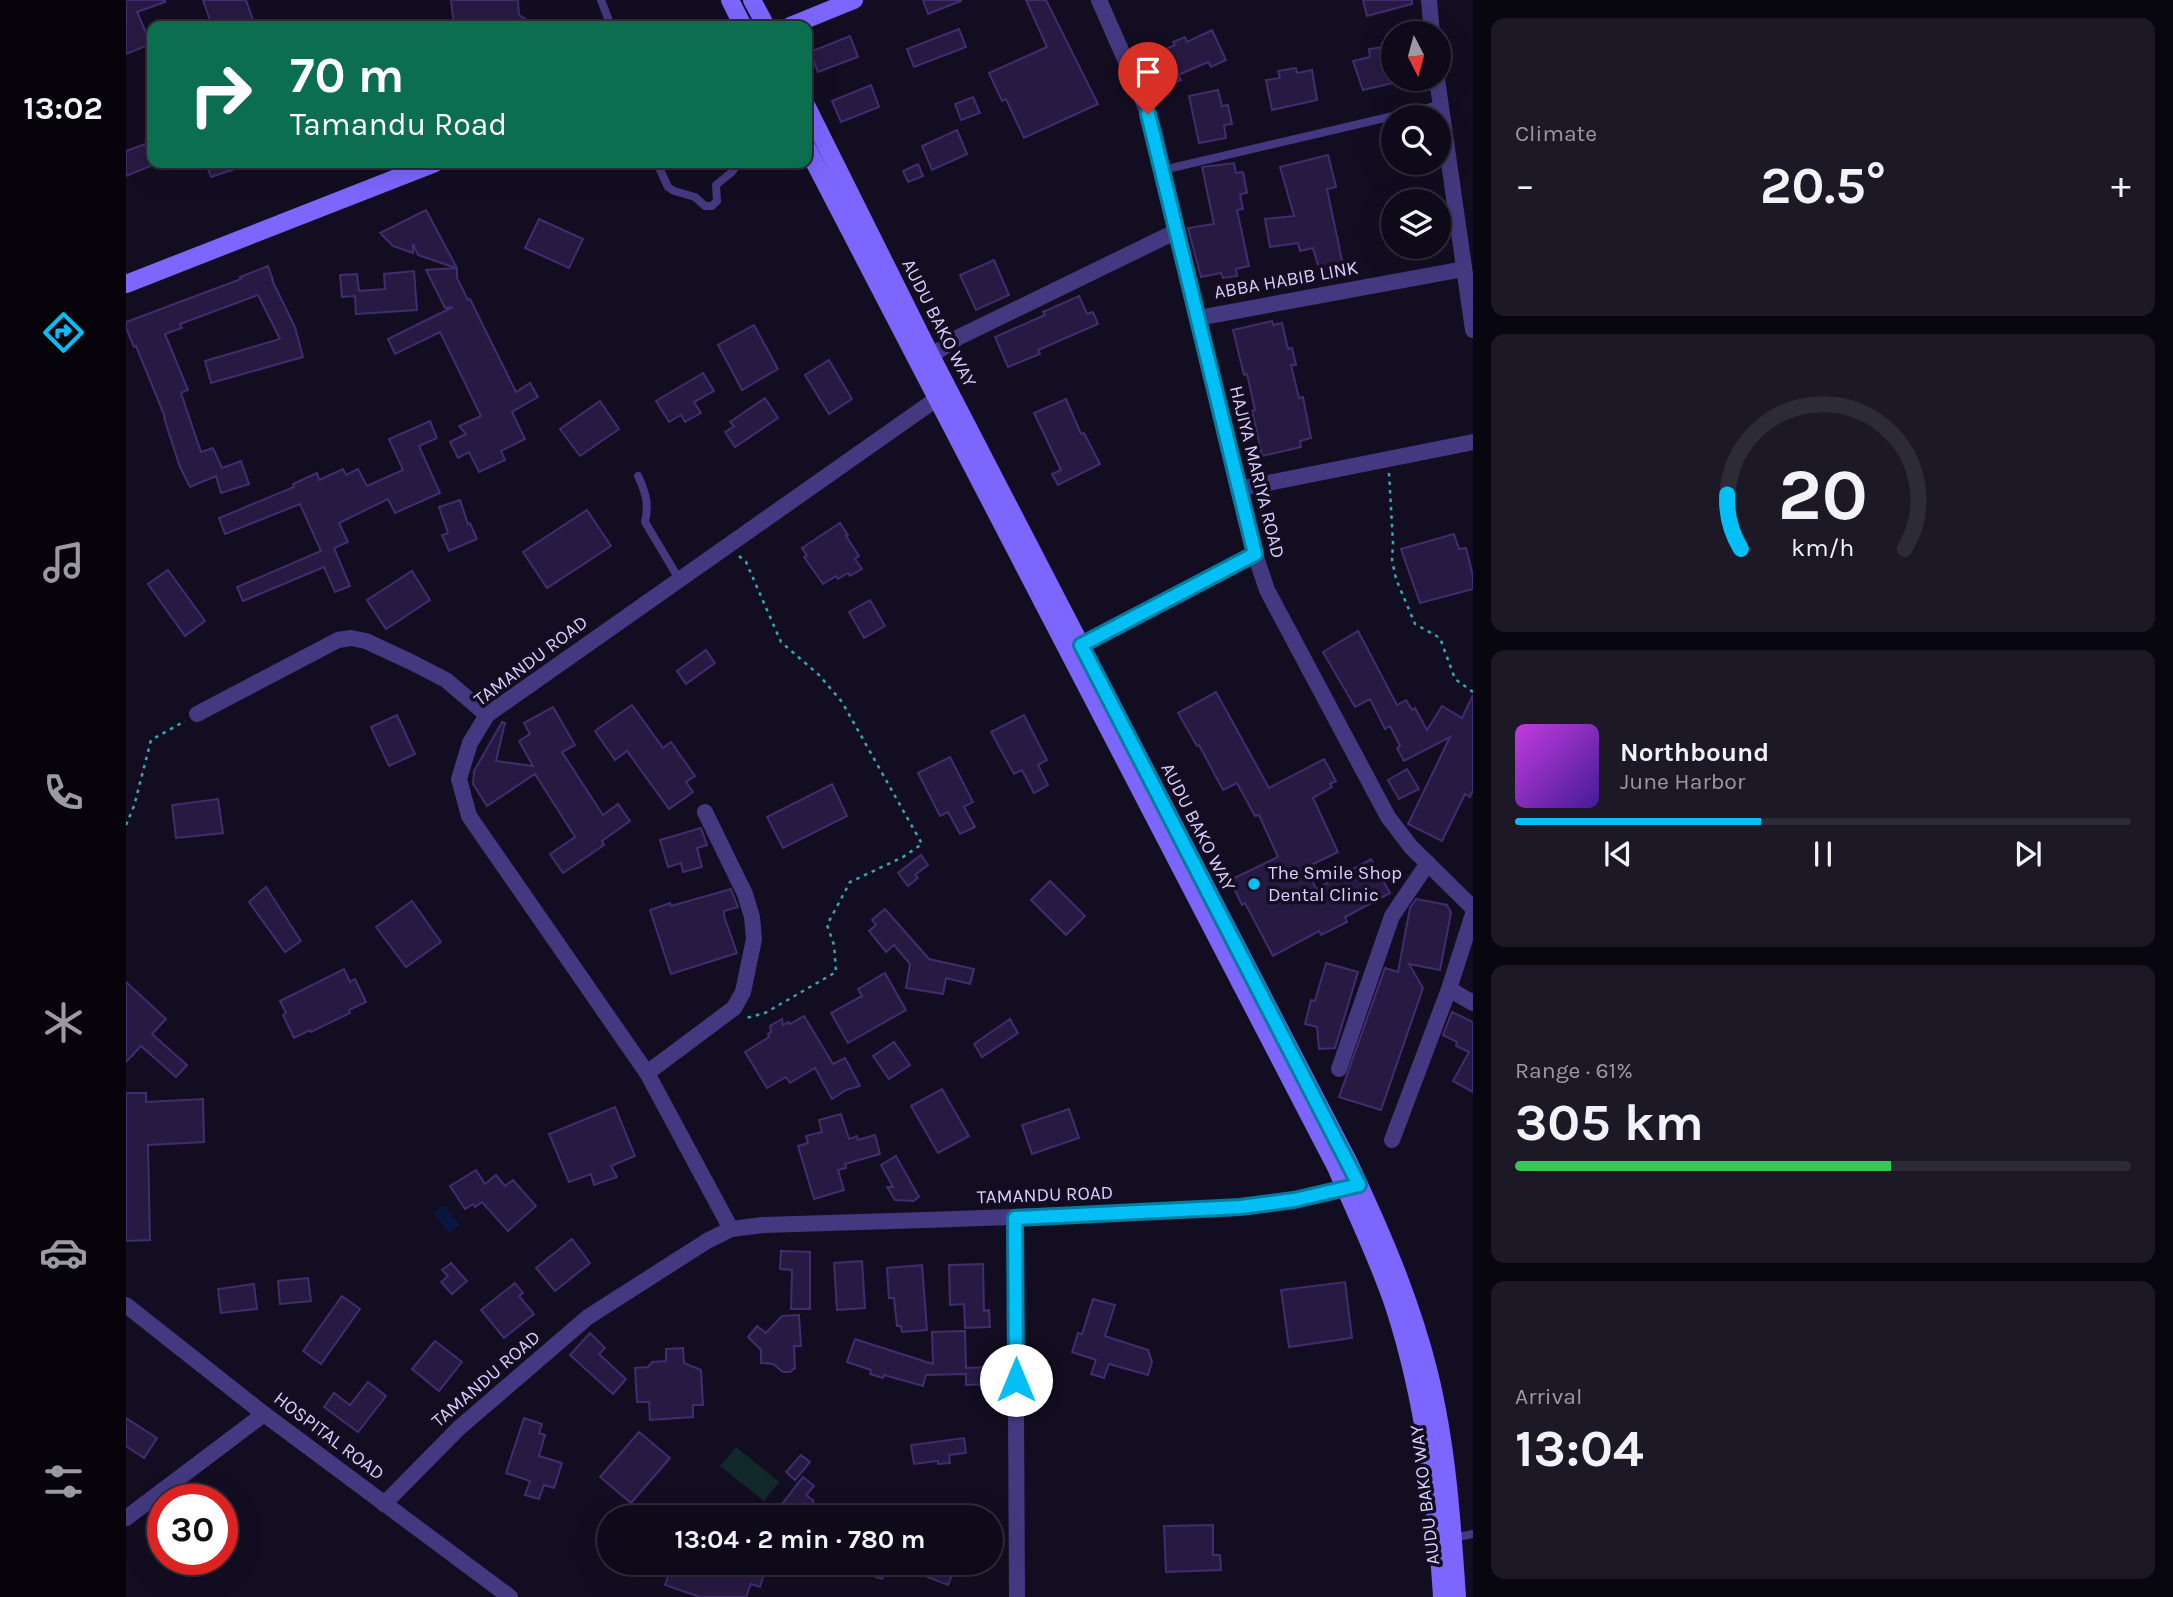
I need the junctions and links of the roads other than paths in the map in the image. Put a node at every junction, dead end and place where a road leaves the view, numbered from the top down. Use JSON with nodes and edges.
{"nodes":[{"id":1,"x":601,"y":0,"type":"edge"},
{"id":2,"x":730,"y":0,"type":"edge"},
{"id":3,"x":752,"y":0,"type":"edge"},
{"id":4,"x":854,"y":0,"type":"edge"},
{"id":5,"x":1099,"y":0,"type":"edge"},
{"id":6,"x":1429,"y":0,"type":"edge"},
{"id":7,"x":609,"y":21,"type":"edge"},
{"id":8,"x":740,"y":21,"type":"edge"},
{"id":9,"x":763,"y":21,"type":"edge"},
{"id":10,"x":802,"y":21,"type":"edge"},
{"id":11,"x":1431,"y":21,"type":"edge"},
{"id":12,"x":1438,"y":91,"type":"edge"},
{"id":13,"x":1440,"y":105,"type":"edge"},
{"id":14,"x":812,"y":117,"type":"edge"},
{"id":15,"x":1381,"y":119,"type":"edge"},
{"id":16,"x":812,"y":157,"type":"edge"},
{"id":17,"x":422,"y":168,"type":"edge"},
{"id":18,"x":659,"y":168,"type":"edge"},
{"id":19,"x":735,"y":168,"type":"edge"},
{"id":20,"x":1163,"y":170,"type":"junction"},
{"id":21,"x":1450,"y":175,"type":"edge"},
{"id":22,"x":1177,"y":231,"type":"junction"},
{"id":23,"x":1464,"y":269,"type":"junction"},
{"id":24,"x":126,"y":284,"type":"edge"},
{"id":25,"x":1198,"y":317,"type":"junction"},
{"id":26,"x":1473,"y":330,"type":"edge"},
{"id":27,"x":931,"y":356,"type":"junction"},
{"id":28,"x":943,"y":394,"type":"junction"},
{"id":29,"x":1473,"y":443,"type":"edge"},
{"id":30,"x":638,"y":476,"type":"dead end"},
{"id":31,"x":1238,"y":489,"type":"junction"},
{"id":32,"x":1255,"y":554,"type":"junction"},
{"id":33,"x":680,"y":579,"type":"junction"},
{"id":34,"x":1081,"y":645,"type":"junction"},
{"id":35,"x":197,"y":714,"type":"road end"},
{"id":36,"x":487,"y":715,"type":"junction"},
{"id":37,"x":705,"y":812,"type":"dead end"},
{"id":38,"x":1428,"y":863,"type":"junction"},
{"id":39,"x":1473,"y":908,"type":"edge"},
{"id":40,"x":1473,"y":914,"type":"edge"},
{"id":41,"x":1449,"y":989,"type":"junction"},
{"id":42,"x":1473,"y":1003,"type":"edge"},
{"id":43,"x":1339,"y":1069,"type":"dead end"},
{"id":44,"x":647,"y":1073,"type":"junction"},
{"id":45,"x":1392,"y":1140,"type":"dead end"},
{"id":46,"x":1352,"y":1187,"type":"junction"},
{"id":47,"x":1015,"y":1218,"type":"junction"},
{"id":48,"x":731,"y":1229,"type":"junction"},
{"id":49,"x":126,"y":1305,"type":"edge"},
{"id":50,"x":264,"y":1414,"type":"junction"},
{"id":51,"x":384,"y":1504,"type":"junction"},
{"id":52,"x":126,"y":1518,"type":"edge"},
{"id":53,"x":1473,"y":1534,"type":"edge"},
{"id":54,"x":1453,"y":1538,"type":"junction"},
{"id":55,"x":510,"y":1597,"type":"edge"},
{"id":56,"x":1017,"y":1597,"type":"edge"},
{"id":57,"x":1442,"y":1597,"type":"edge"},
{"id":58,"x":1457,"y":1597,"type":"edge"}],
"edges":[{"from":1,"to":7,"type":"lane"},
{"from":2,"to":8,"type":"main road"},
{"from":3,"to":9,"type":"main road"},
{"from":4,"to":10,"type":"main road"},
{"from":5,"to":20,"type":"street","name":"HAJIYA MARIYA ROAD"},
{"from":6,"to":11,"type":"street"},
{"from":12,"to":13,"type":"street"},
{"from":14,"to":27,"type":"main road","name":"AUDU BAKO WAY"},
{"from":15,"to":20,"type":"lane"},
{"from":16,"to":28,"type":"main road","name":"AUDU BAKO WAY"},
{"from":17,"to":24,"type":"main road"},
{"from":18,"to":19,"type":"lane"},
{"from":20,"to":22,"type":"street","name":"HAJIYA MARIYA ROAD"},
{"from":21,"to":23,"type":"street"},
{"from":22,"to":25,"type":"street","name":"HAJIYA MARIYA ROAD"},
{"from":22,"to":27,"type":"street"},
{"from":23,"to":25,"type":"street","name":"ABBA HABIB LINK"},
{"from":23,"to":26,"type":"street"},
{"from":25,"to":31,"type":"street","name":"HAJIYA MARIYA ROAD"},
{"from":27,"to":28,"type":"main road","name":"AUDU BAKO WAY"},
{"from":28,"to":33,"type":"street","name":"TAMANDU ROAD"},
{"from":28,"to":34,"type":"main road","name":"AUDU BAKO WAY"},
{"from":28,"to":46,"type":"main road","name":"AUDU BAKO WAY"},
{"from":29,"to":31,"type":"street"},
{"from":30,"to":33,"type":"lane"},
{"from":31,"to":32,"type":"street","name":"HAJIYA MARIYA ROAD"},
{"from":32,"to":34,"type":"street"},
{"from":32,"to":38,"type":"street","name":"HAJIYA MARIYA ROAD"},
{"from":33,"to":36,"type":"street","name":"TAMANDU ROAD"},
{"from":34,"to":46,"type":"main road","name":"AUDU BAKO WAY"},
{"from":35,"to":36,"type":"street"},
{"from":36,"to":44,"type":"street","name":"TAMANDU ROAD"},
{"from":37,"to":44,"type":"street"},
{"from":38,"to":39,"type":"street","name":"HAJIYA MARIYA ROAD"},
{"from":38,"to":43,"type":"street"},
{"from":40,"to":41,"type":"street"},
{"from":41,"to":42,"type":"street"},
{"from":41,"to":45,"type":"street"},
{"from":44,"to":48,"type":"street","name":"TAMANDU ROAD"},
{"from":46,"to":47,"type":"street","name":"TAMANDU ROAD"},
{"from":46,"to":54,"type":"main road","name":"AUDU BAKO WAY"},
{"from":46,"to":57,"type":"main road","name":"AUDU BAKO WAY"},
{"from":47,"to":48,"type":"street","name":"TAMANDU ROAD"},
{"from":47,"to":56,"type":"street"},
{"from":48,"to":51,"type":"street","name":"TAMANDU ROAD"},
{"from":49,"to":50,"type":"street","name":"HOSPITAL ROAD"},
{"from":50,"to":51,"type":"street","name":"HOSPITAL ROAD"},
{"from":50,"to":52,"type":"street"},
{"from":51,"to":55,"type":"street","name":"HOSPITAL ROAD"},
{"from":53,"to":54,"type":"lane"},
{"from":54,"to":58,"type":"main road","name":"AUDU BAKO WAY"}]}
